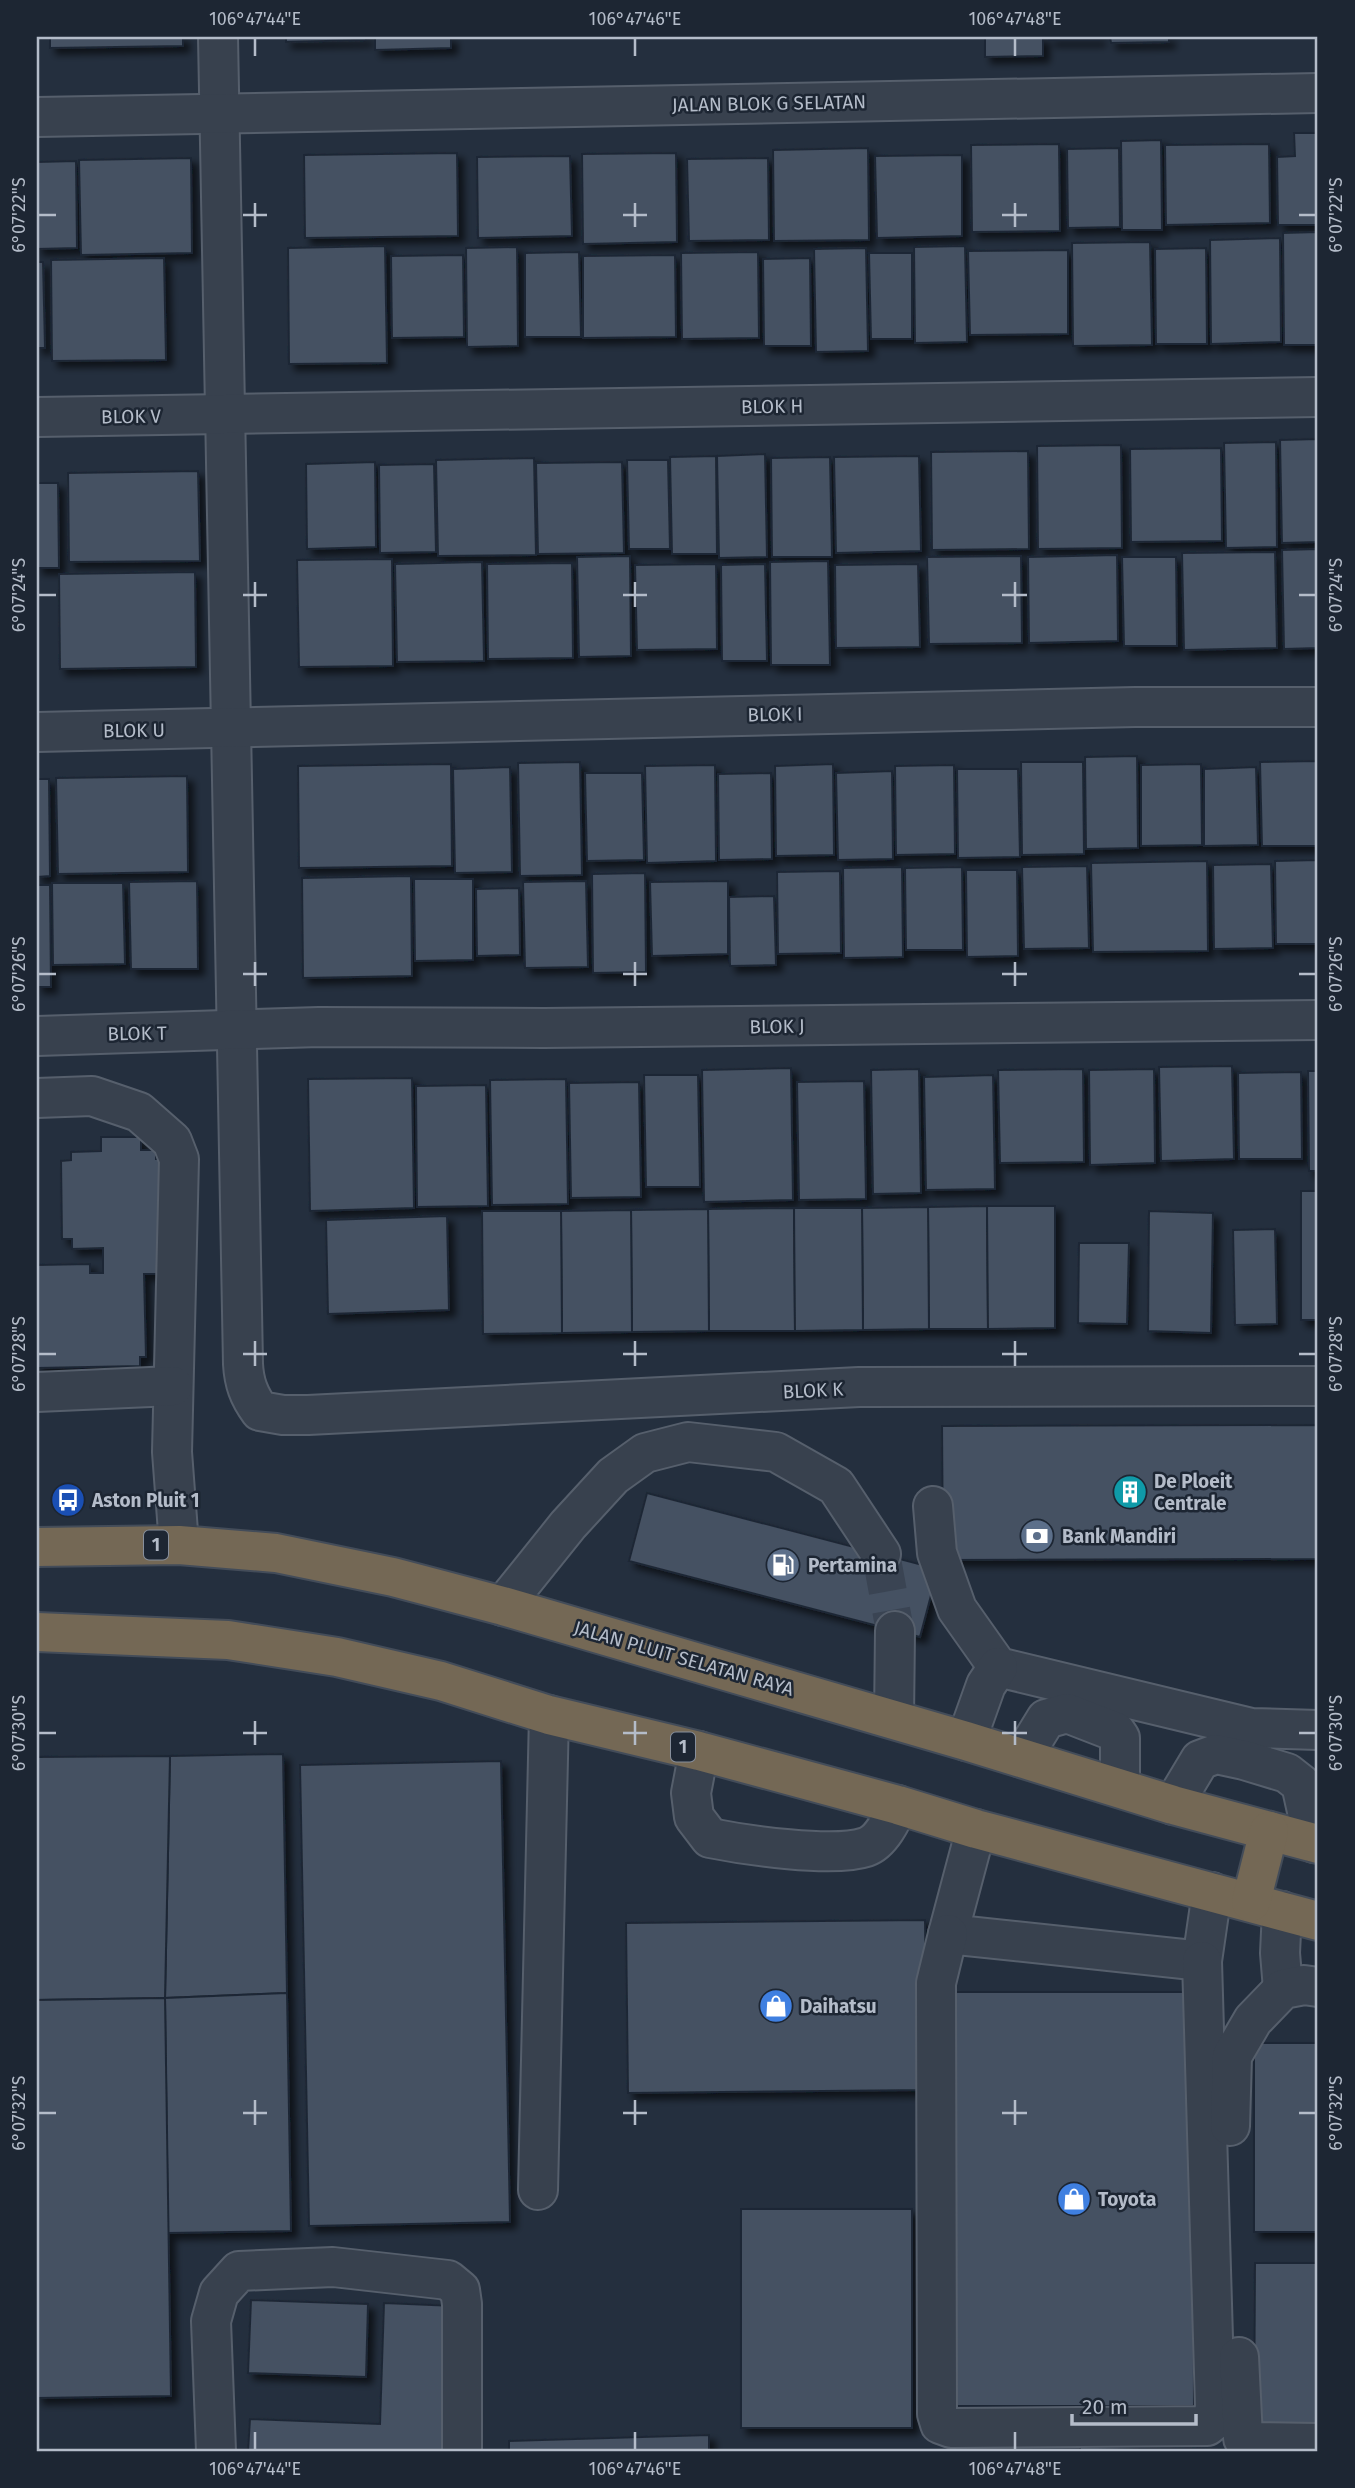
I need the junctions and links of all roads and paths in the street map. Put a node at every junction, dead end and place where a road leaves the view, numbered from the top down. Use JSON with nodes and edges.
{"nodes":[{"id":1,"x":218,"y":37,"type":"edge"},
{"id":2,"x":1318,"y":93,"type":"edge"},
{"id":3,"x":220,"y":113,"type":"junction"},
{"id":4,"x":37,"y":117,"type":"edge"},
{"id":5,"x":1318,"y":397,"type":"edge"},
{"id":6,"x":225,"y":414,"type":"junction"},
{"id":7,"x":37,"y":417,"type":"edge"},
{"id":8,"x":1318,"y":708,"type":"edge"},
{"id":9,"x":231,"y":727,"type":"junction"},
{"id":10,"x":37,"y":732,"type":"edge"},
{"id":11,"x":1318,"y":1020,"type":"edge"},
{"id":12,"x":237,"y":1031,"type":"junction"},
{"id":13,"x":37,"y":1036,"type":"edge"},
{"id":14,"x":37,"y":1098,"type":"edge"},
{"id":15,"x":173,"y":1386,"type":"junction"},
{"id":16,"x":1318,"y":1386,"type":"edge"},
{"id":17,"x":37,"y":1392,"type":"edge"},
{"id":18,"x":933,"y":1506,"type":"dead end"},
{"id":19,"x":179,"y":1545,"type":"junction"},
{"id":20,"x":37,"y":1547,"type":"edge"},
{"id":21,"x":881,"y":1554,"type":"tunnel mouth"},
{"id":22,"x":503,"y":1606,"type":"junction"},
{"id":23,"x":895,"y":1631,"type":"tunnel mouth"},
{"id":24,"x":37,"y":1632,"type":"edge"},
{"id":25,"x":999,"y":1667,"type":"junction"},
{"id":26,"x":549,"y":1715,"type":"junction"},
{"id":27,"x":894,"y":1720,"type":"junction"},
{"id":28,"x":1318,"y":1730,"type":"edge"},
{"id":29,"x":966,"y":1741,"type":"junction"},
{"id":30,"x":699,"y":1751,"type":"junction"},
{"id":31,"x":1022,"y":1758,"type":"junction"},
{"id":32,"x":1119,"y":1788,"type":"junction"},
{"id":33,"x":898,"y":1805,"type":"junction"},
{"id":34,"x":1173,"y":1805,"type":"junction"},
{"id":35,"x":976,"y":1829,"type":"junction"},
{"id":36,"x":1269,"y":1831,"type":"junction"},
{"id":37,"x":1316,"y":1844,"type":"edge"},
{"id":38,"x":1212,"y":1892,"type":"junction"},
{"id":39,"x":1267,"y":1906,"type":"junction"},
{"id":40,"x":1318,"y":1921,"type":"edge"},
{"id":41,"x":948,"y":1934,"type":"junction"},
{"id":42,"x":1202,"y":1961,"type":"junction"},
{"id":43,"x":1301,"y":1988,"type":"edge"},
{"id":44,"x":538,"y":2190,"type":"dead end"},
{"id":45,"x":1318,"y":2443,"type":"edge"},
{"id":46,"x":215,"y":2451,"type":"edge"},
{"id":47,"x":462,"y":2451,"type":"edge"}],
"edges":[{"from":1,"to":3,"type":"street"},
{"from":2,"to":3,"type":"street","name":"JALAN BLOK G SELATAN"},
{"from":3,"to":4,"type":"street","name":"JALAN BLOK G SELATAN"},
{"from":3,"to":6,"type":"street"},
{"from":5,"to":6,"type":"street","name":"BLOK H"},
{"from":6,"to":7,"type":"street","name":"BLOK V"},
{"from":6,"to":9,"type":"street"},
{"from":8,"to":9,"type":"street","name":"BLOK I"},
{"from":9,"to":10,"type":"street","name":"BLOK U"},
{"from":9,"to":12,"type":"street"},
{"from":11,"to":12,"type":"street","name":"BLOK J"},
{"from":12,"to":13,"type":"street","name":"BLOK T"},
{"from":12,"to":16,"type":"street","name":"BLOK K"},
{"from":14,"to":15,"type":"street"},
{"from":15,"to":17,"type":"street"},
{"from":15,"to":19,"type":"street"},
{"from":18,"to":25,"type":"street"},
{"from":19,"to":20,"type":"highway","name":"JALAN PLUIT SELATAN RAYA","number":"1"},
{"from":19,"to":22,"type":"highway","name":"JALAN PLUIT SELATAN RAYA","number":"1"},
{"from":21,"to":22,"type":"street"},
{"from":22,"to":27,"type":"highway","name":"JALAN PLUIT SELATAN RAYA","number":"1"},
{"from":23,"to":27,"type":"street"},
{"from":24,"to":26,"type":"highway","number":"1"},
{"from":25,"to":28,"type":"street"},
{"from":25,"to":29,"type":"street"},
{"from":26,"to":30,"type":"highway","number":"1"},
{"from":26,"to":44,"type":"street"},
{"from":27,"to":29,"type":"highway","name":"JALAN PLUIT SELATAN RAYA","number":"1"},
{"from":29,"to":31,"type":"highway","name":"JALAN PLUIT SELATAN RAYA","number":"1"},
{"from":30,"to":33,"type":"highway","number":"1"},
{"from":30,"to":33,"type":"street"},
{"from":31,"to":32,"type":"highway","name":"JALAN PLUIT SELATAN RAYA","number":"1"},
{"from":31,"to":32,"type":"street"},
{"from":32,"to":34,"type":"highway","name":"JALAN PLUIT SELATAN RAYA","number":"1"},
{"from":33,"to":35,"type":"highway","number":"1"},
{"from":34,"to":36,"type":"highway","name":"JALAN PLUIT SELATAN RAYA","number":"1"},
{"from":34,"to":37,"type":"street"},
{"from":35,"to":38,"type":"highway","number":"1"},
{"from":35,"to":41,"type":"street"},
{"from":36,"to":37,"type":"highway","name":"JALAN PLUIT SELATAN RAYA","number":"1"},
{"from":36,"to":39,"type":"highway"},
{"from":38,"to":39,"type":"highway","number":"1"},
{"from":38,"to":42,"type":"street"},
{"from":39,"to":40,"type":"highway","number":"1"},
{"from":39,"to":43,"type":"street"},
{"from":41,"to":42,"type":"street"},
{"from":41,"to":42,"type":"street"},
{"from":43,"to":45,"type":"street"},
{"from":46,"to":47,"type":"street"}]}
